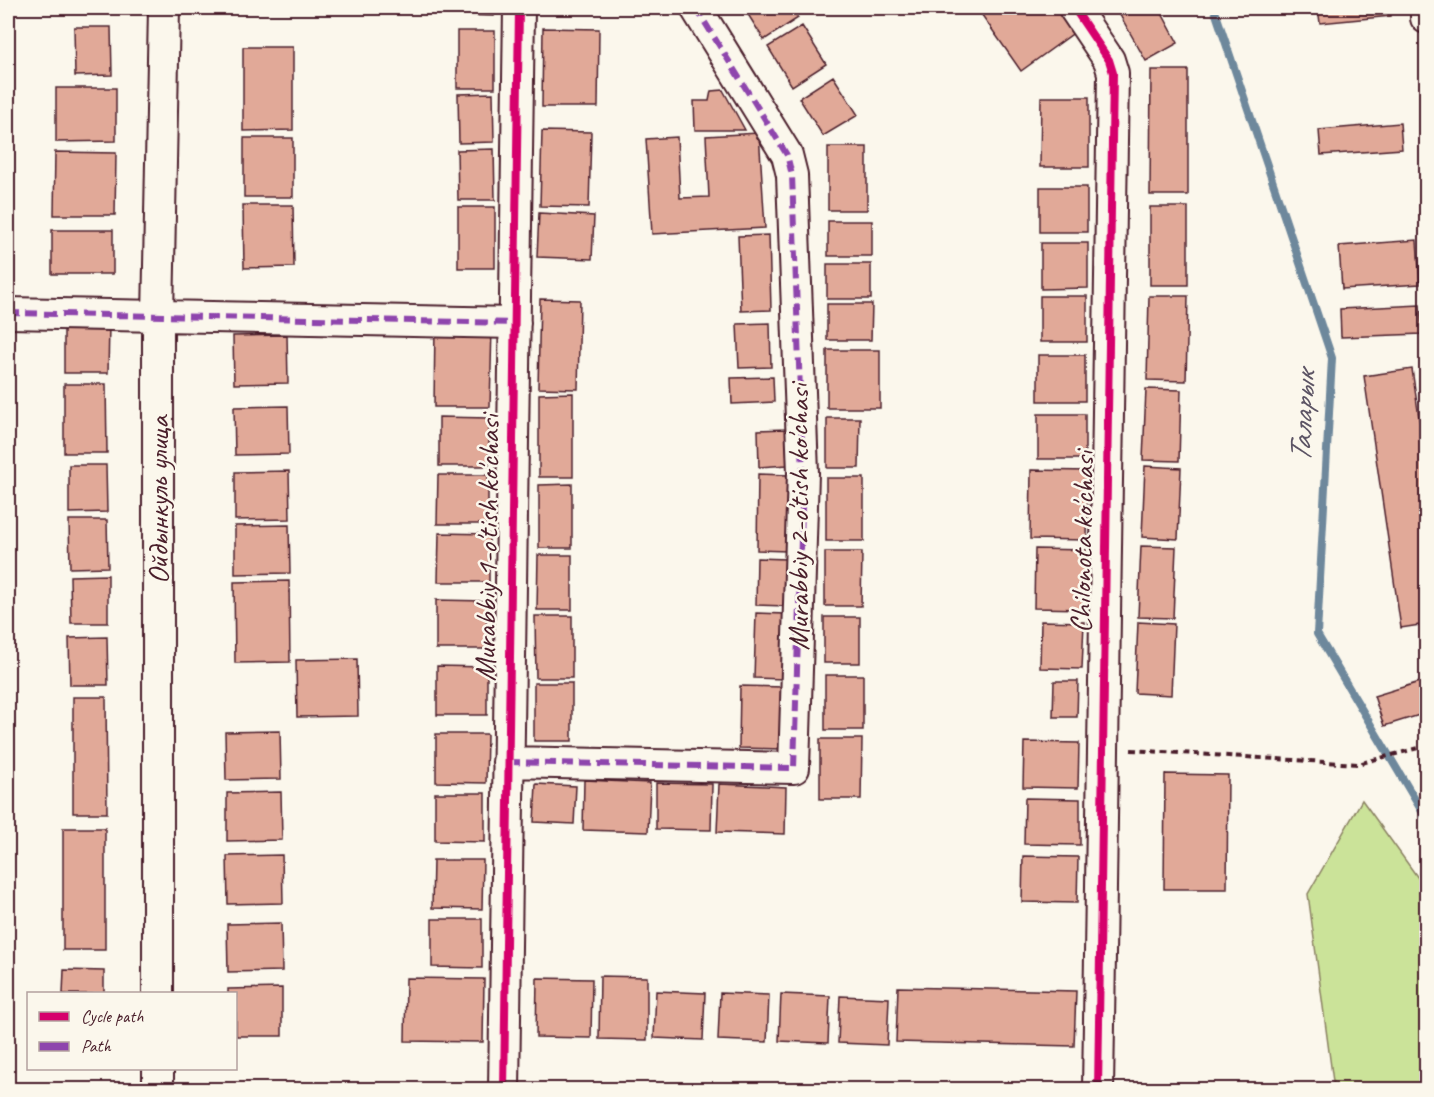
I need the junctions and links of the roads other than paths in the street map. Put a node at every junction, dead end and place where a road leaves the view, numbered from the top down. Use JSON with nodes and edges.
{"nodes":[{"id":1,"x":164,"y":8,"type":"edge"},
{"id":2,"x":519,"y":8,"type":"edge"},
{"id":3,"x":696,"y":8,"type":"edge"},
{"id":4,"x":1074,"y":8,"type":"edge"},
{"id":5,"x":1426,"y":8,"type":"edge"},
{"id":6,"x":1426,"y":18,"type":"edge"},
{"id":7,"x":8,"y":313,"type":"edge"},
{"id":8,"x":158,"y":317,"type":"junction"},
{"id":9,"x":515,"y":323,"type":"junction"},
{"id":10,"x":508,"y":762,"type":"junction"},
{"id":11,"x":158,"y":992,"type":"edge"},
{"id":12,"x":158,"y":1070,"type":"edge"},
{"id":13,"x":158,"y":1089,"type":"edge"},
{"id":14,"x":504,"y":1089,"type":"edge"},
{"id":15,"x":1098,"y":1089,"type":"edge"}],
"edges":[{"from":1,"to":8,"type":"street","name":"Ойдынкуль улица"},
{"from":2,"to":9,"type":"street","name":"Murabbiy 1-o'tish ko'chasi"},
{"from":3,"to":10,"type":"street","name":"Murabbiy 2-o'tish ko'chasi"},
{"from":4,"to":15,"type":"street","name":"Chilonota ko'chasi"},
{"from":5,"to":6,"type":"street"},
{"from":7,"to":8,"type":"street"},
{"from":8,"to":9,"type":"street"},
{"from":8,"to":11,"type":"street","name":"Ойдынкуль улица"},
{"from":9,"to":10,"type":"street","name":"Murabbiy 1-o'tish ko'chasi"},
{"from":10,"to":14,"type":"street","name":"Murabbiy 1-o'tish ko'chasi"},
{"from":12,"to":13,"type":"street"}]}
